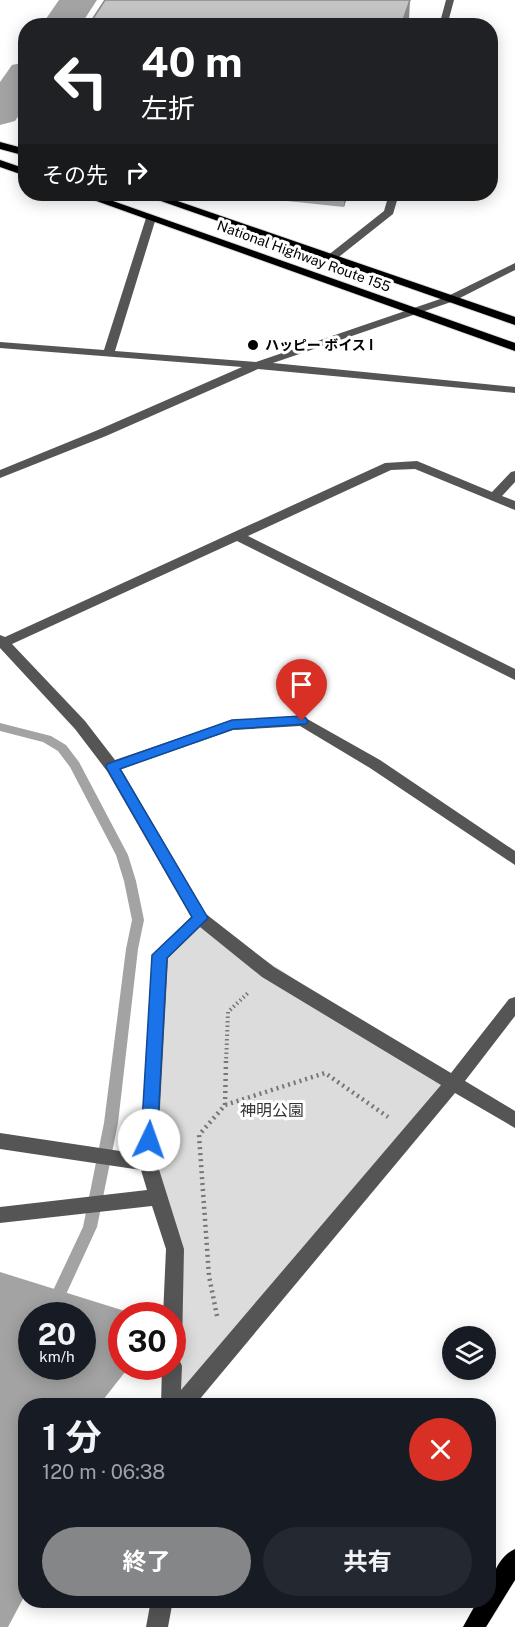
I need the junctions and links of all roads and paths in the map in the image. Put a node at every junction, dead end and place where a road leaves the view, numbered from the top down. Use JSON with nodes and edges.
{"nodes":[{"id":1,"x":450,"y":0,"type":"edge"},
{"id":2,"x":445,"y":18,"type":"edge"},
{"id":3,"x":0,"y":145,"type":"edge"},
{"id":4,"x":18,"y":151,"type":"edge"},
{"id":5,"x":0,"y":164,"type":"edge"},
{"id":6,"x":18,"y":170,"type":"edge"},
{"id":7,"x":103,"y":201,"type":"edge"},
{"id":8,"x":167,"y":201,"type":"edge"},
{"id":9,"x":392,"y":201,"type":"edge"},
{"id":10,"x":151,"y":218,"type":"junction"},
{"id":11,"x":331,"y":258,"type":"junction"},
{"id":12,"x":515,"y":266,"type":"edge"},
{"id":13,"x":450,"y":299,"type":"junction"},
{"id":14,"x":415,"y":311,"type":"junction"},
{"id":15,"x":515,"y":321,"type":"edge"},
{"id":16,"x":0,"y":345,"type":"edge"},
{"id":17,"x":515,"y":347,"type":"edge"},
{"id":18,"x":109,"y":353,"type":"junction"},
{"id":19,"x":257,"y":366,"type":"junction"},
{"id":20,"x":515,"y":390,"type":"edge"},
{"id":21,"x":0,"y":474,"type":"edge"},
{"id":22,"x":515,"y":475,"type":"edge"},
{"id":23,"x":494,"y":497,"type":"junction"},
{"id":24,"x":515,"y":506,"type":"edge"},
{"id":25,"x":240,"y":537,"type":"junction"},
{"id":26,"x":1,"y":642,"type":"edge"},
{"id":27,"x":515,"y":675,"type":"edge"},
{"id":28,"x":112,"y":767,"type":"junction"},
{"id":29,"x":515,"y":859,"type":"edge"},
{"id":30,"x":200,"y":918,"type":"junction"},
{"id":31,"x":268,"y":972,"type":"junction"},
{"id":32,"x":515,"y":1004,"type":"edge"},
{"id":33,"x":454,"y":1082,"type":"junction"},
{"id":34,"x":225,"y":1105,"type":"junction"},
{"id":35,"x":515,"y":1120,"type":"edge"},
{"id":36,"x":411,"y":1133,"type":"junction"},
{"id":37,"x":0,"y":1141,"type":"edge"},
{"id":38,"x":148,"y":1163,"type":"junction"},
{"id":39,"x":160,"y":1197,"type":"junction"},
{"id":40,"x":0,"y":1215,"type":"edge"},
{"id":41,"x":173,"y":1302,"type":"edge"},
{"id":42,"x":225,"y":1354,"type":"junction"},
{"id":43,"x":172,"y":1380,"type":"edge"},
{"id":44,"x":171,"y":1398,"type":"edge"},
{"id":45,"x":188,"y":1398,"type":"edge"},
{"id":46,"x":515,"y":1560,"type":"edge"},
{"id":47,"x":496,"y":1591,"type":"edge"},
{"id":48,"x":161,"y":1608,"type":"edge"},
{"id":49,"x":486,"y":1608,"type":"edge"},
{"id":50,"x":158,"y":1627,"type":"edge"},
{"id":51,"x":474,"y":1627,"type":"edge"}],
"edges":[{"from":1,"to":2,"type":"street"},
{"from":3,"to":4,"type":"highway"},
{"from":5,"to":6,"type":"highway"},
{"from":7,"to":10,"type":"highway","name":"National Highway Route 155"},
{"from":8,"to":11,"type":"highway","name":"National Highway Route 155"},
{"from":9,"to":11,"type":"street"},
{"from":10,"to":14,"type":"highway","name":"National Highway Route 155"},
{"from":10,"to":18,"type":"street"},
{"from":11,"to":13,"type":"highway","name":"National Highway Route 155"},
{"from":12,"to":13,"type":"street"},
{"from":13,"to":14,"type":"street"},
{"from":13,"to":15,"type":"highway","name":"National Highway Route 155"},
{"from":14,"to":17,"type":"highway","name":"National Highway Route 155"},
{"from":14,"to":19,"type":"street"},
{"from":16,"to":18,"type":"street"},
{"from":18,"to":19,"type":"street"},
{"from":19,"to":20,"type":"street"},
{"from":19,"to":21,"type":"street"},
{"from":22,"to":23,"type":"street"},
{"from":23,"to":24,"type":"street"},
{"from":23,"to":25,"type":"street"},
{"from":25,"to":26,"type":"street"},
{"from":25,"to":27,"type":"street"},
{"from":26,"to":28,"type":"street"},
{"from":28,"to":29,"type":"street"},
{"from":28,"to":30,"type":"street"},
{"from":30,"to":31,"type":"street"},
{"from":30,"to":38,"type":"street"},
{"from":31,"to":33,"type":"street"},
{"from":31,"to":34,"type":"path"},
{"from":32,"to":33,"type":"street"},
{"from":33,"to":35,"type":"street"},
{"from":33,"to":36,"type":"street"},
{"from":34,"to":36,"type":"path"},
{"from":34,"to":42,"type":"path"},
{"from":36,"to":42,"type":"street"},
{"from":37,"to":38,"type":"street"},
{"from":38,"to":39,"type":"street"},
{"from":39,"to":40,"type":"street"},
{"from":39,"to":41,"type":"street"},
{"from":42,"to":45,"type":"street"},
{"from":43,"to":44,"type":"street"},
{"from":46,"to":47,"type":"main road"},
{"from":48,"to":50,"type":"street"},
{"from":49,"to":51,"type":"main road"}]}
